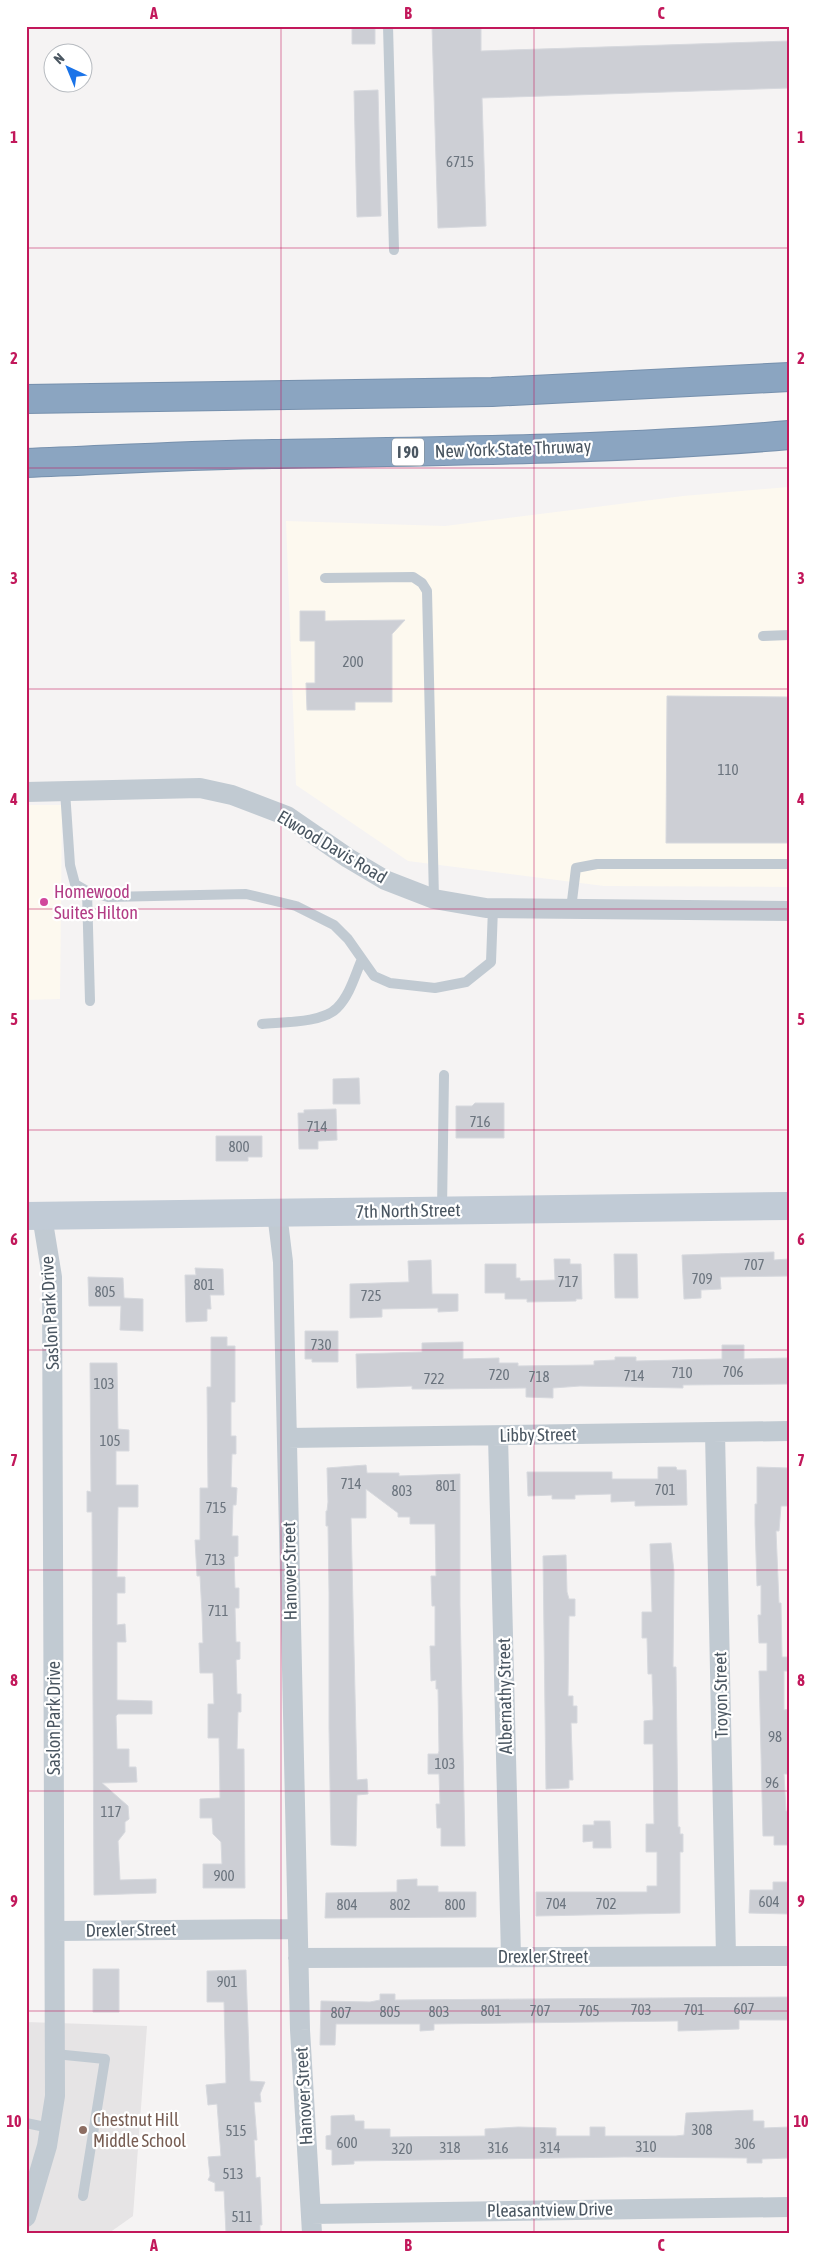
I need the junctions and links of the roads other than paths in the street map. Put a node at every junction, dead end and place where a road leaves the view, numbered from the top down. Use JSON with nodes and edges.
{"nodes":[{"id":1,"x":388,"y":26,"type":"edge"},
{"id":2,"x":394,"y":250,"type":"dead end"},
{"id":3,"x":789,"y":377,"type":"edge"},
{"id":4,"x":26,"y":399,"type":"edge"},
{"id":5,"x":789,"y":435,"type":"edge"},
{"id":6,"x":26,"y":463,"type":"edge"},
{"id":7,"x":325,"y":578,"type":"dead end"},
{"id":8,"x":789,"y":635,"type":"edge"},
{"id":9,"x":763,"y":636,"type":"dead end"},
{"id":10,"x":65,"y":791,"type":"junction"},
{"id":11,"x":26,"y":792,"type":"edge"},
{"id":12,"x":789,"y":864,"type":"edge"},
{"id":13,"x":88,"y":891,"type":"junction"},
{"id":14,"x":434,"y":899,"type":"junction"},
{"id":15,"x":493,"y":908,"type":"junction"},
{"id":16,"x":571,"y":909,"type":"junction"},
{"id":17,"x":789,"y":911,"type":"edge"},
{"id":18,"x":362,"y":959,"type":"junction"},
{"id":19,"x":90,"y":1001,"type":"dead end"},
{"id":20,"x":262,"y":1024,"type":"dead end"},
{"id":21,"x":444,"y":1075,"type":"dead end"},
{"id":22,"x":789,"y":1206,"type":"edge"},
{"id":23,"x":442,"y":1210,"type":"junction"},
{"id":24,"x":277,"y":1212,"type":"junction"},
{"id":25,"x":34,"y":1216,"type":"edge"},
{"id":26,"x":789,"y":1431,"type":"edge"},
{"id":27,"x":715,"y":1433,"type":"junction"},
{"id":28,"x":498,"y":1436,"type":"junction"},
{"id":29,"x":287,"y":1438,"type":"junction"},
{"id":30,"x":297,"y":1929,"type":"junction"},
{"id":31,"x":55,"y":1931,"type":"junction"},
{"id":32,"x":511,"y":1956,"type":"junction"},
{"id":33,"x":726,"y":1956,"type":"junction"},
{"id":34,"x":789,"y":1956,"type":"edge"},
{"id":35,"x":298,"y":1958,"type":"junction"},
{"id":36,"x":55,"y":2054,"type":"junction"},
{"id":37,"x":26,"y":2123,"type":"edge"},
{"id":38,"x":50,"y":2128,"type":"junction"},
{"id":39,"x":32,"y":2175,"type":"edge"},
{"id":40,"x":83,"y":2196,"type":"dead end"},
{"id":41,"x":789,"y":2206,"type":"edge"},
{"id":42,"x":26,"y":2217,"type":"edge"},
{"id":43,"x":312,"y":2223,"type":"edge"}],
"edges":[{"from":1,"to":2,"type":"lane"},
{"from":3,"to":4,"type":"highway"},
{"from":5,"to":6,"type":"highway","name":"New York State Thruway","number":"I 90"},
{"from":7,"to":14,"type":"lane"},
{"from":8,"to":9,"type":"lane"},
{"from":10,"to":11,"type":"street","name":"Elwood Davis Road"},
{"from":10,"to":13,"type":"lane"},
{"from":10,"to":14,"type":"street","name":"Elwood Davis Road"},
{"from":12,"to":16,"type":"lane"},
{"from":13,"to":18,"type":"lane"},
{"from":13,"to":19,"type":"lane"},
{"from":14,"to":15,"type":"street","name":"Elwood Davis Road"},
{"from":15,"to":16,"type":"street","name":"Elwood Davis Road"},
{"from":15,"to":18,"type":"lane"},
{"from":16,"to":17,"type":"street","name":"Elwood Davis Road"},
{"from":18,"to":20,"type":"lane"},
{"from":21,"to":23,"type":"lane"},
{"from":22,"to":23,"type":"street","name":"7th North Street"},
{"from":23,"to":24,"type":"street","name":"7th North Street"},
{"from":24,"to":25,"type":"street","name":"7th North Street"},
{"from":24,"to":29,"type":"street","name":"Hanover Street"},
{"from":25,"to":31,"type":"street","name":"Saslon Park Drive"},
{"from":26,"to":27,"type":"street","name":"Libby Street"},
{"from":27,"to":28,"type":"street","name":"Libby Street"},
{"from":27,"to":33,"type":"street","name":"Troyon Street"},
{"from":28,"to":29,"type":"street","name":"Libby Street"},
{"from":28,"to":32,"type":"street","name":"Albernathy Street"},
{"from":29,"to":30,"type":"street","name":"Hanover Street"},
{"from":30,"to":31,"type":"street","name":"Drexler Street"},
{"from":30,"to":35,"type":"street","name":"Hanover Street"},
{"from":31,"to":36,"type":"street","name":"Saslon Park Drive"},
{"from":32,"to":33,"type":"street","name":"Drexler Street"},
{"from":32,"to":35,"type":"street","name":"Drexler Street"},
{"from":33,"to":34,"type":"street","name":"Drexler Street"},
{"from":35,"to":43,"type":"street","name":"Hanover Street"},
{"from":36,"to":38,"type":"street","name":"Saslon Park Drive"},
{"from":36,"to":40,"type":"lane"},
{"from":37,"to":38,"type":"lane"},
{"from":38,"to":39,"type":"street","name":"Saslon Park Drive"},
{"from":39,"to":42,"type":"street","name":"Saslon Park Drive"},
{"from":41,"to":43,"type":"street","name":"Pleasantview Drive"}]}
